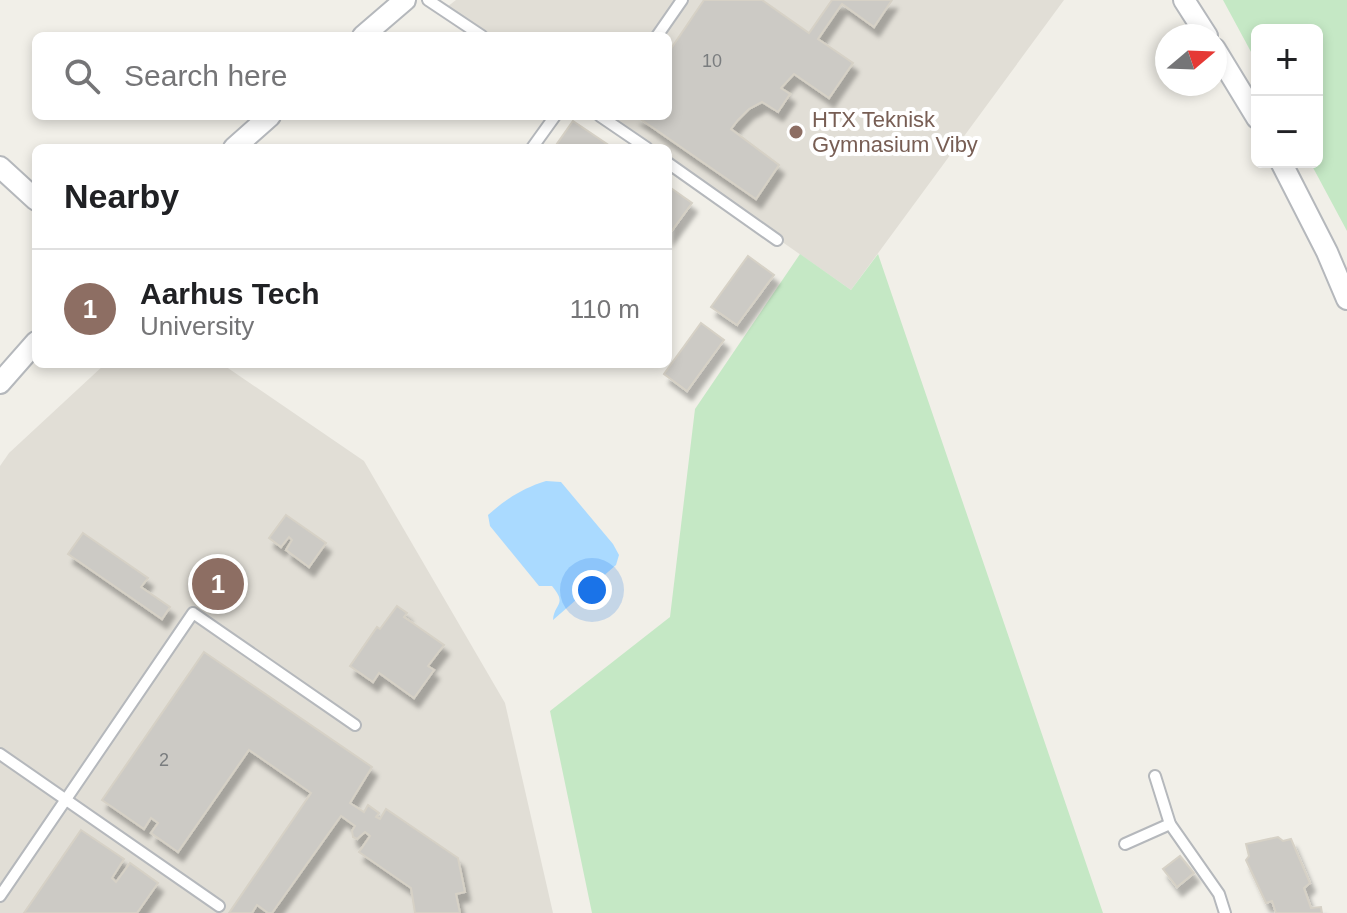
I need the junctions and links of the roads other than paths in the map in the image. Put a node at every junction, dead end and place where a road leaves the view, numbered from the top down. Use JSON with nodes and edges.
{"nodes":[{"id":1,"x":405,"y":0,"type":"edge"},
{"id":2,"x":428,"y":0,"type":"edge"},
{"id":3,"x":682,"y":0,"type":"edge"},
{"id":4,"x":1184,"y":0,"type":"edge"},
{"id":5,"x":1199,"y":24,"type":"edge"},
{"id":6,"x":368,"y":32,"type":"edge"},
{"id":7,"x":476,"y":32,"type":"edge"},
{"id":8,"x":660,"y":32,"type":"edge"},
{"id":9,"x":1227,"y":69,"type":"edge"},
{"id":10,"x":1251,"y":108,"type":"edge"},
{"id":11,"x":266,"y":120,"type":"edge"},
{"id":12,"x":552,"y":120,"type":"edge"},
{"id":13,"x":607,"y":120,"type":"edge"},
{"id":14,"x":238,"y":144,"type":"edge"},
{"id":15,"x":535,"y":144,"type":"edge"},
{"id":16,"x":641,"y":144,"type":"edge"},
{"id":17,"x":672,"y":166,"type":"edge"},
{"id":18,"x":0,"y":167,"type":"edge"},
{"id":19,"x":1284,"y":168,"type":"edge"},
{"id":20,"x":32,"y":196,"type":"edge"},
{"id":21,"x":777,"y":240,"type":"dead end"},
{"id":22,"x":1347,"y":299,"type":"edge"},
{"id":23,"x":32,"y":347,"type":"edge"},
{"id":24,"x":0,"y":383,"type":"edge"},
{"id":25,"x":355,"y":725,"type":"dead end"},
{"id":26,"x":0,"y":754,"type":"edge"},
{"id":27,"x":1155,"y":776,"type":"dead end"},
{"id":28,"x":66,"y":800,"type":"junction"},
{"id":29,"x":1170,"y":824,"type":"junction"},
{"id":30,"x":1125,"y":844,"type":"dead end"},
{"id":31,"x":0,"y":896,"type":"edge"},
{"id":32,"x":219,"y":906,"type":"dead end"},
{"id":33,"x":1225,"y":913,"type":"edge"}],
"edges":[{"from":1,"to":6,"type":"street"},
{"from":2,"to":7,"type":"lane"},
{"from":3,"to":8,"type":"lane"},
{"from":4,"to":5,"type":"street"},
{"from":9,"to":10,"type":"street"},
{"from":11,"to":14,"type":"street"},
{"from":12,"to":15,"type":"lane"},
{"from":13,"to":16,"type":"lane"},
{"from":17,"to":21,"type":"lane"},
{"from":18,"to":20,"type":"street"},
{"from":19,"to":22,"type":"street"},
{"from":23,"to":24,"type":"street"},
{"from":25,"to":28,"type":"lane"},
{"from":26,"to":28,"type":"lane"},
{"from":27,"to":29,"type":"lane"},
{"from":28,"to":31,"type":"lane"},
{"from":28,"to":32,"type":"lane"},
{"from":29,"to":30,"type":"lane"},
{"from":29,"to":33,"type":"lane"}]}
